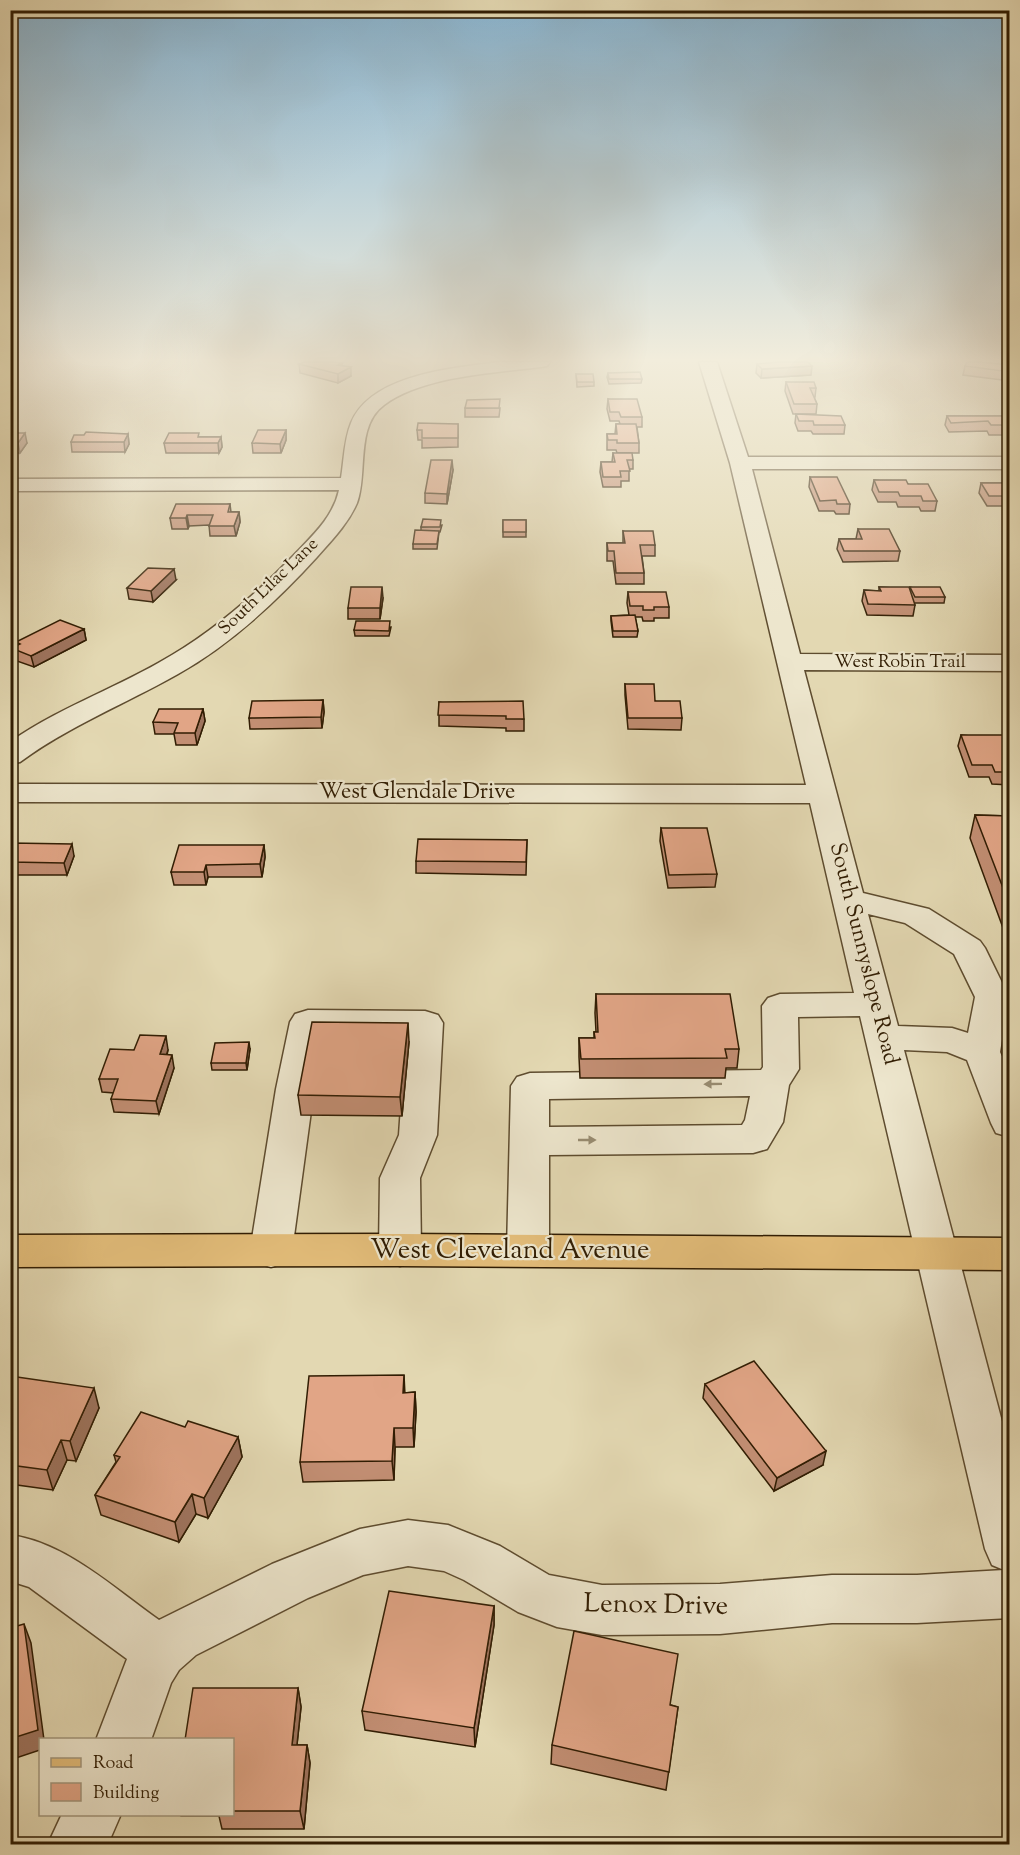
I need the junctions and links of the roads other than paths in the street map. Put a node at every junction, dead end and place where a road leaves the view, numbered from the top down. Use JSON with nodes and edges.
{"nodes":[{"id":1,"x":357,"y":449,"type":"edge"},
{"id":2,"x":735,"y":449,"type":"edge"},
{"id":3,"x":740,"y":463,"type":"junction"},
{"id":4,"x":1010,"y":463,"type":"edge"},
{"id":5,"x":351,"y":484,"type":"junction"},
{"id":6,"x":10,"y":485,"type":"edge"},
{"id":7,"x":790,"y":662,"type":"junction"},
{"id":8,"x":1010,"y":663,"type":"edge"},
{"id":9,"x":10,"y":756,"type":"edge"},
{"id":10,"x":10,"y":793,"type":"edge"},
{"id":11,"x":823,"y":794,"type":"junction"},
{"id":12,"x":849,"y":899,"type":"junction"},
{"id":13,"x":879,"y":1020,"type":"junction"},
{"id":14,"x":982,"y":1052,"type":"junction"},
{"id":15,"x":771,"y":1083,"type":"junction"},
{"id":16,"x":1010,"y":1124,"type":"edge"},
{"id":17,"x":528,"y":1141,"type":"junction"},
{"id":18,"x":400,"y":1250,"type":"junction"},
{"id":19,"x":528,"y":1250,"type":"junction"},
{"id":20,"x":10,"y":1251,"type":"edge"},
{"id":21,"x":271,"y":1251,"type":"junction"},
{"id":22,"x":936,"y":1254,"type":"junction"},
{"id":23,"x":1010,"y":1254,"type":"edge"},
{"id":24,"x":1000,"y":1469,"type":"edge"},
{"id":25,"x":1010,"y":1549,"type":"edge"},
{"id":26,"x":10,"y":1558,"type":"edge"},
{"id":27,"x":1010,"y":1594,"type":"edge"},
{"id":28,"x":160,"y":1652,"type":"junction"},
{"id":29,"x":124,"y":1738,"type":"edge"},
{"id":30,"x":92,"y":1816,"type":"edge"},
{"id":31,"x":77,"y":1845,"type":"edge"}],
"edges":[{"from":1,"to":5,"type":"street","name":"South Lilac Lane"},
{"from":2,"to":3,"type":"street","name":"South Sunnyslope Road"},
{"from":3,"to":4,"type":"street"},
{"from":3,"to":7,"type":"street","name":"South Sunnyslope Road"},
{"from":5,"to":6,"type":"street"},
{"from":5,"to":9,"type":"street","name":"South Lilac Lane"},
{"from":7,"to":8,"type":"street","name":"West Robin Trail"},
{"from":7,"to":11,"type":"street","name":"South Sunnyslope Road"},
{"from":10,"to":11,"type":"street","name":"West Glendale Drive"},
{"from":11,"to":12,"type":"street","name":"South Sunnyslope Road"},
{"from":12,"to":13,"type":"street","name":"South Sunnyslope Road"},
{"from":12,"to":14,"type":"street"},
{"from":13,"to":14,"type":"street"},
{"from":13,"to":15,"type":"street"},
{"from":13,"to":22,"type":"street","name":"South Sunnyslope Road"},
{"from":14,"to":16,"type":"street"},
{"from":17,"to":15,"type":"street","one_way":true},
{"from":15,"to":17,"type":"street","one_way":true},
{"from":17,"to":19,"type":"street"},
{"from":18,"to":19,"type":"main road","name":"West Cleveland Avenue"},
{"from":18,"to":21,"type":"main road","name":"West Cleveland Avenue"},
{"from":18,"to":21,"type":"street"},
{"from":19,"to":22,"type":"main road","name":"West Cleveland Avenue"},
{"from":20,"to":21,"type":"main road","name":"West Cleveland Avenue"},
{"from":22,"to":23,"type":"main road","name":"West Cleveland Avenue"},
{"from":22,"to":24,"type":"street","name":"South Sunnyslope Road"},
{"from":24,"to":25,"type":"street","name":"South Sunnyslope Road"},
{"from":26,"to":28,"type":"street"},
{"from":27,"to":28,"type":"street","name":"Lenox Drive"},
{"from":28,"to":29,"type":"street"},
{"from":30,"to":31,"type":"street"}]}
